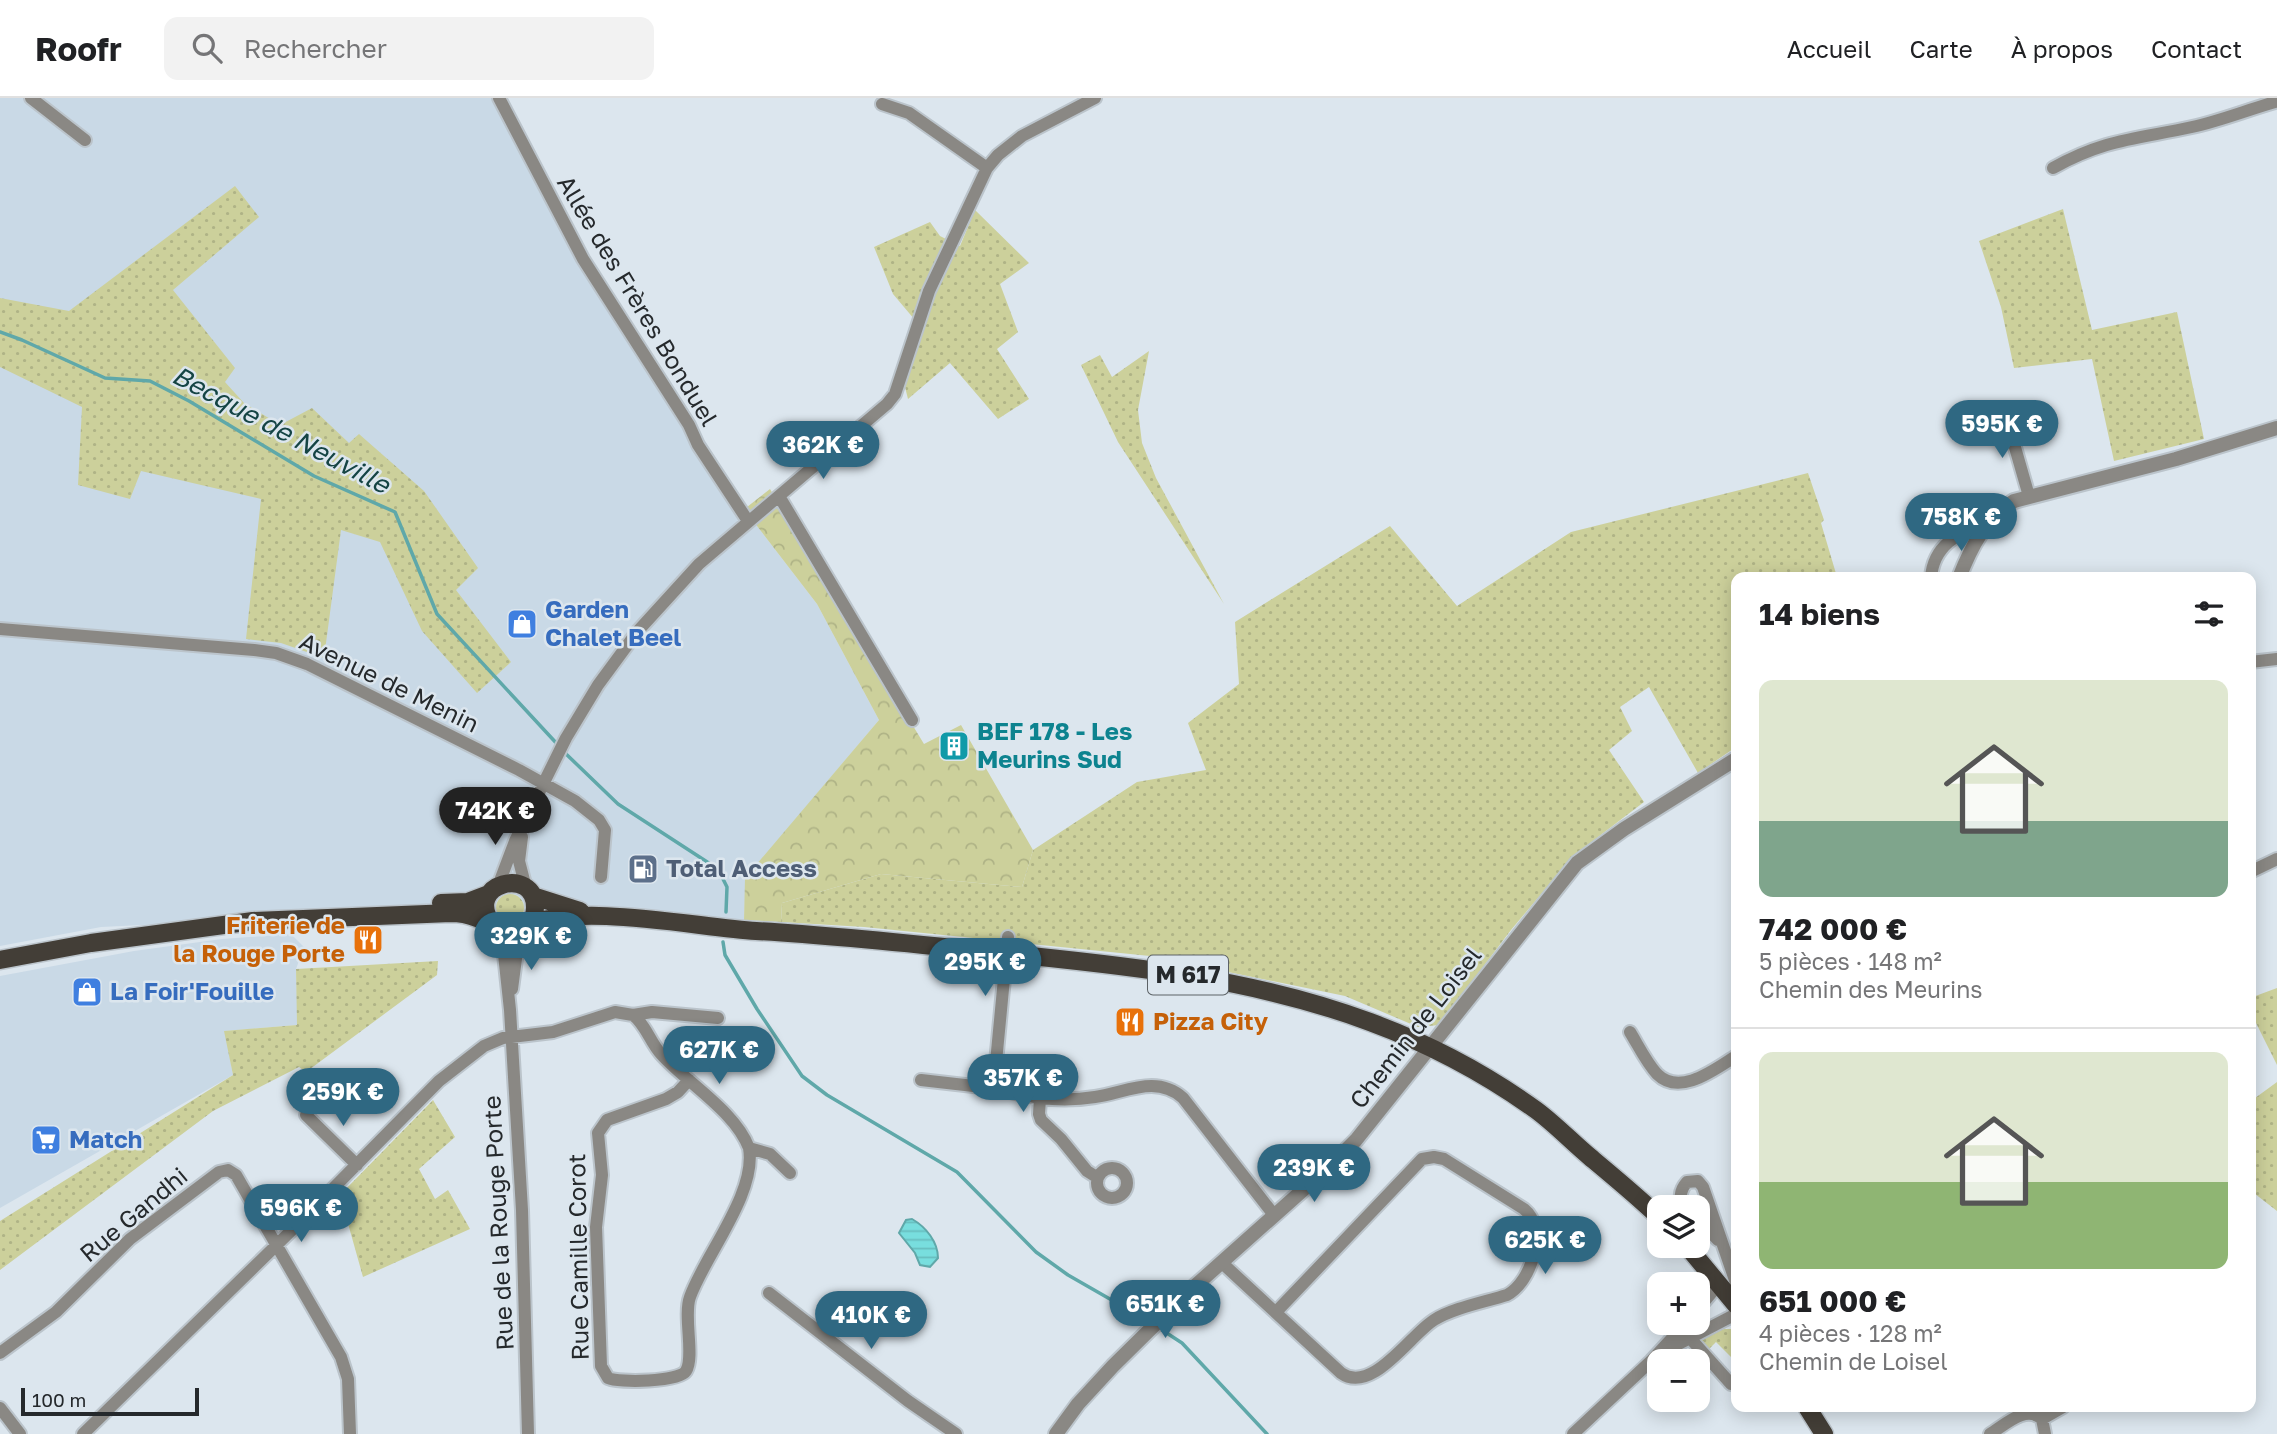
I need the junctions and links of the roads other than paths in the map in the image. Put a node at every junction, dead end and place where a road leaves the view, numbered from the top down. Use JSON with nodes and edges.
{"nodes":[{"id":1,"x":31,"y":98,"type":"edge"},
{"id":2,"x":499,"y":98,"type":"edge"},
{"id":3,"x":1095,"y":98,"type":"edge"},
{"id":4,"x":882,"y":104,"type":"dead end"},
{"id":5,"x":2275,"y":104,"type":"edge"},
{"id":6,"x":85,"y":141,"type":"dead end"},
{"id":7,"x":987,"y":168,"type":"junction"},
{"id":8,"x":2053,"y":168,"type":"dead end"},
{"id":9,"x":2007,"y":416,"type":"dead end"},
{"id":10,"x":2277,"y":428,"type":"edge"},
{"id":11,"x":779,"y":496,"type":"junction"},
{"id":12,"x":2029,"y":496,"type":"junction"},
{"id":13,"x":748,"y":521,"type":"junction"},
{"id":14,"x":1986,"y":526,"type":"junction"},
{"id":15,"x":1932,"y":572,"type":"edge"},
{"id":16,"x":1962,"y":572,"type":"edge"},
{"id":17,"x":0,"y":629,"type":"edge"},
{"id":18,"x":2277,"y":659,"type":"edge"},
{"id":19,"x":2256,"y":661,"type":"edge"},
{"id":20,"x":912,"y":720,"type":"dead end"},
{"id":21,"x":1731,"y":762,"type":"edge"},
{"id":22,"x":543,"y":784,"type":"junction"},
{"id":23,"x":525,"y":824,"type":"junction"},
{"id":24,"x":2277,"y":859,"type":"edge"},
{"id":25,"x":2256,"y":869,"type":"edge"},
{"id":26,"x":601,"y":877,"type":"dead end"},
{"id":27,"x":494,"y":890,"type":"junction"},
{"id":28,"x":530,"y":892,"type":"junction"},
{"id":29,"x":593,"y":916,"type":"junction"},
{"id":30,"x":495,"y":926,"type":"junction"},
{"id":31,"x":526,"y":926,"type":"junction"},
{"id":32,"x":0,"y":949,"type":"edge"},
{"id":33,"x":1006,"y":951,"type":"junction"},
{"id":34,"x":0,"y":960,"type":"edge"},
{"id":35,"x":510,"y":1010,"type":"junction"},
{"id":36,"x":633,"y":1014,"type":"junction"},
{"id":37,"x":718,"y":1018,"type":"dead end"},
{"id":38,"x":1630,"y":1032,"type":"dead end"},
{"id":39,"x":511,"y":1036,"type":"junction"},
{"id":40,"x":1426,"y":1053,"type":"junction"},
{"id":41,"x":1731,"y":1059,"type":"edge"},
{"id":42,"x":996,"y":1062,"type":"dead end"},
{"id":43,"x":689,"y":1080,"type":"junction"},
{"id":44,"x":920,"y":1080,"type":"dead end"},
{"id":45,"x":1040,"y":1098,"type":"junction"},
{"id":46,"x":306,"y":1115,"type":"dead end"},
{"id":47,"x":749,"y":1148,"type":"junction"},
{"id":48,"x":357,"y":1165,"type":"junction"},
{"id":49,"x":790,"y":1172,"type":"dead end"},
{"id":50,"x":1098,"y":1178,"type":"dead end"},
{"id":51,"x":1681,"y":1195,"type":"edge"},
{"id":52,"x":1706,"y":1195,"type":"edge"},
{"id":53,"x":1647,"y":1207,"type":"edge"},
{"id":54,"x":1710,"y":1208,"type":"edge"},
{"id":55,"x":1274,"y":1215,"type":"junction"},
{"id":56,"x":1710,"y":1231,"type":"edge"},
{"id":57,"x":1721,"y":1242,"type":"junction"},
{"id":58,"x":276,"y":1244,"type":"junction"},
{"id":59,"x":1699,"y":1258,"type":"edge"},
{"id":60,"x":1221,"y":1262,"type":"junction"},
{"id":61,"x":1731,"y":1290,"type":"edge"},
{"id":62,"x":769,"y":1293,"type":"dead end"},
{"id":63,"x":1710,"y":1302,"type":"edge"},
{"id":64,"x":1276,"y":1312,"type":"junction"},
{"id":65,"x":1731,"y":1316,"type":"edge"},
{"id":66,"x":1675,"y":1335,"type":"edge"},
{"id":67,"x":1689,"y":1337,"type":"junction"},
{"id":68,"x":1662,"y":1349,"type":"edge"},
{"id":69,"x":1670,"y":1349,"type":"edge"},
{"id":70,"x":0,"y":1353,"type":"edge"},
{"id":71,"x":1647,"y":1365,"type":"edge"},
{"id":72,"x":1731,"y":1384,"type":"dead end"},
{"id":73,"x":0,"y":1408,"type":"edge"},
{"id":74,"x":1810,"y":1412,"type":"edge"},
{"id":75,"x":2054,"y":1412,"type":"edge"},
{"id":76,"x":2042,"y":1419,"type":"junction"},
{"id":77,"x":20,"y":1434,"type":"edge"},
{"id":78,"x":83,"y":1434,"type":"edge"},
{"id":79,"x":350,"y":1434,"type":"edge"},
{"id":80,"x":528,"y":1434,"type":"edge"},
{"id":81,"x":956,"y":1434,"type":"edge"},
{"id":82,"x":1056,"y":1434,"type":"edge"},
{"id":83,"x":1573,"y":1434,"type":"edge"},
{"id":84,"x":1824,"y":1434,"type":"edge"},
{"id":85,"x":1990,"y":1434,"type":"edge"},
{"id":86,"x":2045,"y":1434,"type":"edge"}],
"edges":[{"from":1,"to":6,"type":"street"},
{"from":2,"to":13,"type":"street","name":"Allée des Frères Bonduel"},
{"from":3,"to":7,"type":"street"},
{"from":4,"to":7,"type":"street"},
{"from":5,"to":8,"type":"street"},
{"from":7,"to":11,"type":"street"},
{"from":9,"to":12,"type":"street"},
{"from":10,"to":12,"type":"street"},
{"from":11,"to":13,"type":"street"},
{"from":11,"to":20,"type":"street"},
{"from":12,"to":14,"type":"street"},
{"from":13,"to":22,"type":"street"},
{"from":14,"to":15,"type":"street"},
{"from":14,"to":16,"type":"street"},
{"from":17,"to":22,"type":"street","name":"Avenue de Menin"},
{"from":18,"to":19,"type":"street"},
{"from":21,"to":40,"type":"street","name":"Chemin de Loisel"},
{"from":22,"to":23,"type":"street"},
{"from":22,"to":26,"type":"street","name":"Avenue de Menin"},
{"from":23,"to":27,"type":"street"},
{"from":23,"to":28,"type":"street"},
{"from":24,"to":25,"type":"street"},
{"from":27,"to":28,"type":"main road"},
{"from":27,"to":30,"type":"main road"},
{"from":27,"to":32,"type":"main road"},
{"from":28,"to":29,"type":"main road","number":"M 617"},
{"from":28,"to":31,"type":"main road"},
{"from":29,"to":31,"type":"main road","number":"M 617"},
{"from":29,"to":33,"type":"main road","number":"M 617"},
{"from":30,"to":31,"type":"main road"},
{"from":30,"to":34,"type":"main road"},
{"from":30,"to":35,"type":"street","name":"Rue de la Rouge Porte"},
{"from":31,"to":35,"type":"street","name":"Rue de la Rouge Porte"},
{"from":33,"to":40,"type":"main road","number":"M 617"},
{"from":33,"to":42,"type":"street"},
{"from":35,"to":39,"type":"street","name":"Rue de la Rouge Porte"},
{"from":36,"to":37,"type":"street"},
{"from":36,"to":39,"type":"street"},
{"from":36,"to":43,"type":"street"},
{"from":38,"to":41,"type":"street"},
{"from":39,"to":48,"type":"street"},
{"from":39,"to":80,"type":"street","name":"Rue de la Rouge Porte"},
{"from":40,"to":53,"type":"main road","number":"M 617"},
{"from":40,"to":55,"type":"street","name":"Chemin de Loisel"},
{"from":43,"to":47,"type":"street"},
{"from":43,"to":47,"type":"street","name":"Rue Camille Corot"},
{"from":44,"to":45,"type":"street"},
{"from":45,"to":50,"type":"street"},
{"from":45,"to":55,"type":"street"},
{"from":46,"to":48,"type":"street"},
{"from":47,"to":49,"type":"street"},
{"from":48,"to":58,"type":"street"},
{"from":51,"to":52,"type":"street"},
{"from":54,"to":57,"type":"street"},
{"from":55,"to":60,"type":"street","name":"Chemin de Loisel"},
{"from":56,"to":57,"type":"street"},
{"from":57,"to":61,"type":"street"},
{"from":58,"to":70,"type":"street","name":"Rue Gandhi"},
{"from":58,"to":78,"type":"street"},
{"from":58,"to":79,"type":"street"},
{"from":59,"to":61,"type":"main road"},
{"from":60,"to":64,"type":"street"},
{"from":60,"to":82,"type":"street","name":"Chemin de Loisel"},
{"from":61,"to":63,"type":"street"},
{"from":62,"to":81,"type":"street"},
{"from":64,"to":64,"type":"street"},
{"from":65,"to":67,"type":"street"},
{"from":66,"to":68,"type":"street"},
{"from":67,"to":69,"type":"street"},
{"from":67,"to":72,"type":"street"},
{"from":71,"to":83,"type":"street"},
{"from":73,"to":77,"type":"street"},
{"from":74,"to":84,"type":"main road"},
{"from":75,"to":76,"type":"street"},
{"from":76,"to":85,"type":"street"},
{"from":76,"to":86,"type":"street"}]}
